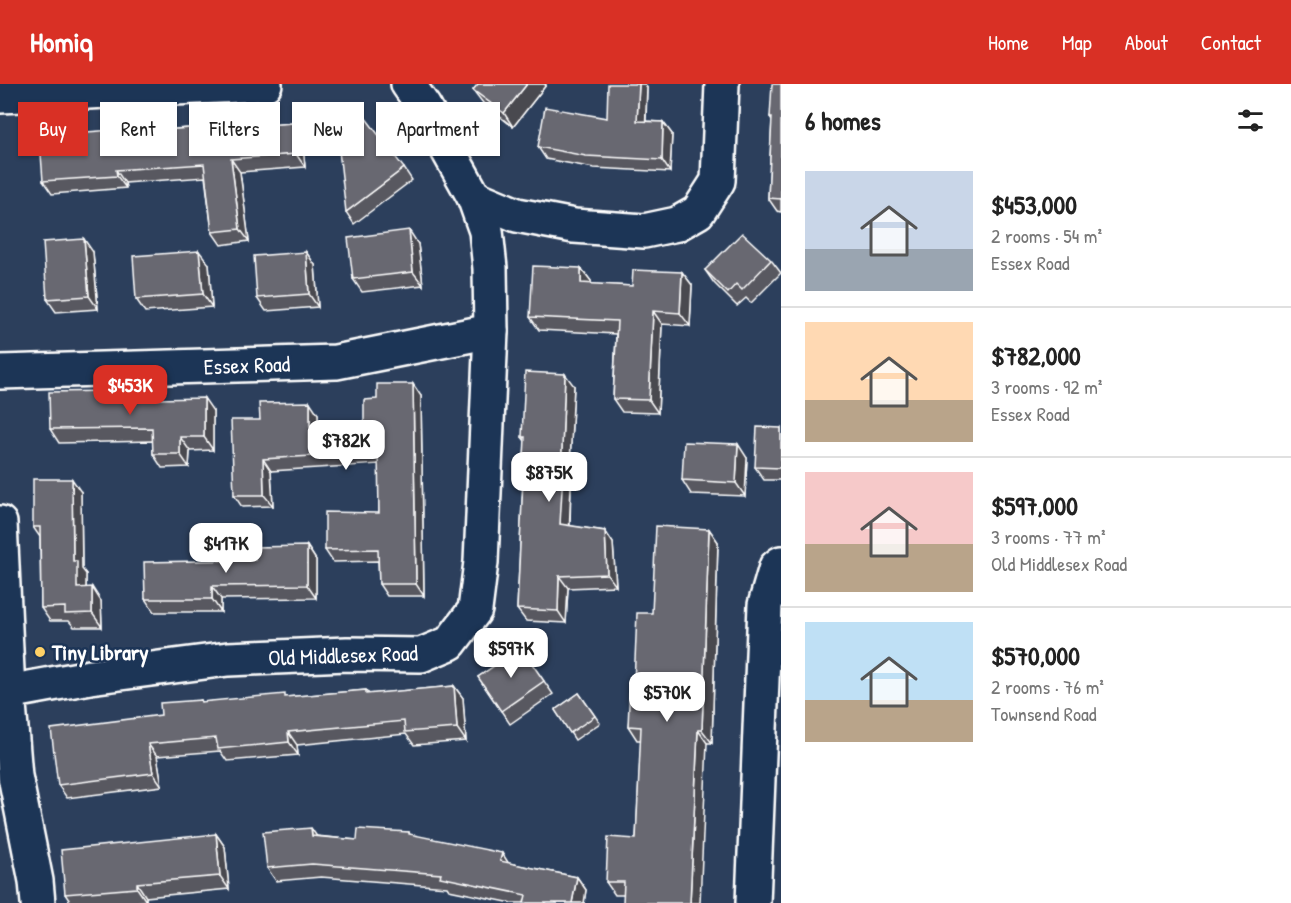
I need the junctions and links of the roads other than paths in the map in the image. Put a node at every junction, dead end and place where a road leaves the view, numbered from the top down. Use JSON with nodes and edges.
{"nodes":[{"id":1,"x":265,"y":84,"type":"edge"},
{"id":2,"x":408,"y":84,"type":"edge"},
{"id":3,"x":722,"y":84,"type":"edge"},
{"id":4,"x":0,"y":96,"type":"edge"},
{"id":5,"x":474,"y":197,"type":"junction"},
{"id":6,"x":491,"y":331,"type":"junction"},
{"id":7,"x":0,"y":372,"type":"edge"},
{"id":8,"x":0,"y":523,"type":"edge"},
{"id":9,"x":781,"y":563,"type":"edge"},
{"id":10,"x":8,"y":692,"type":"junction"},
{"id":11,"x":38,"y":903,"type":"edge"},
{"id":12,"x":753,"y":903,"type":"edge"}],
"edges":[{"from":1,"to":4,"type":"street"},
{"from":2,"to":5,"type":"street","name":"Old Middlesex Road"},
{"from":3,"to":5,"type":"street"},
{"from":5,"to":6,"type":"street","name":"Old Middlesex Road"},
{"from":6,"to":7,"type":"street","name":"Essex Road"},
{"from":6,"to":10,"type":"street","name":"Old Middlesex Road"},
{"from":8,"to":10,"type":"street"},
{"from":9,"to":12,"type":"street"},
{"from":10,"to":11,"type":"street"}]}
